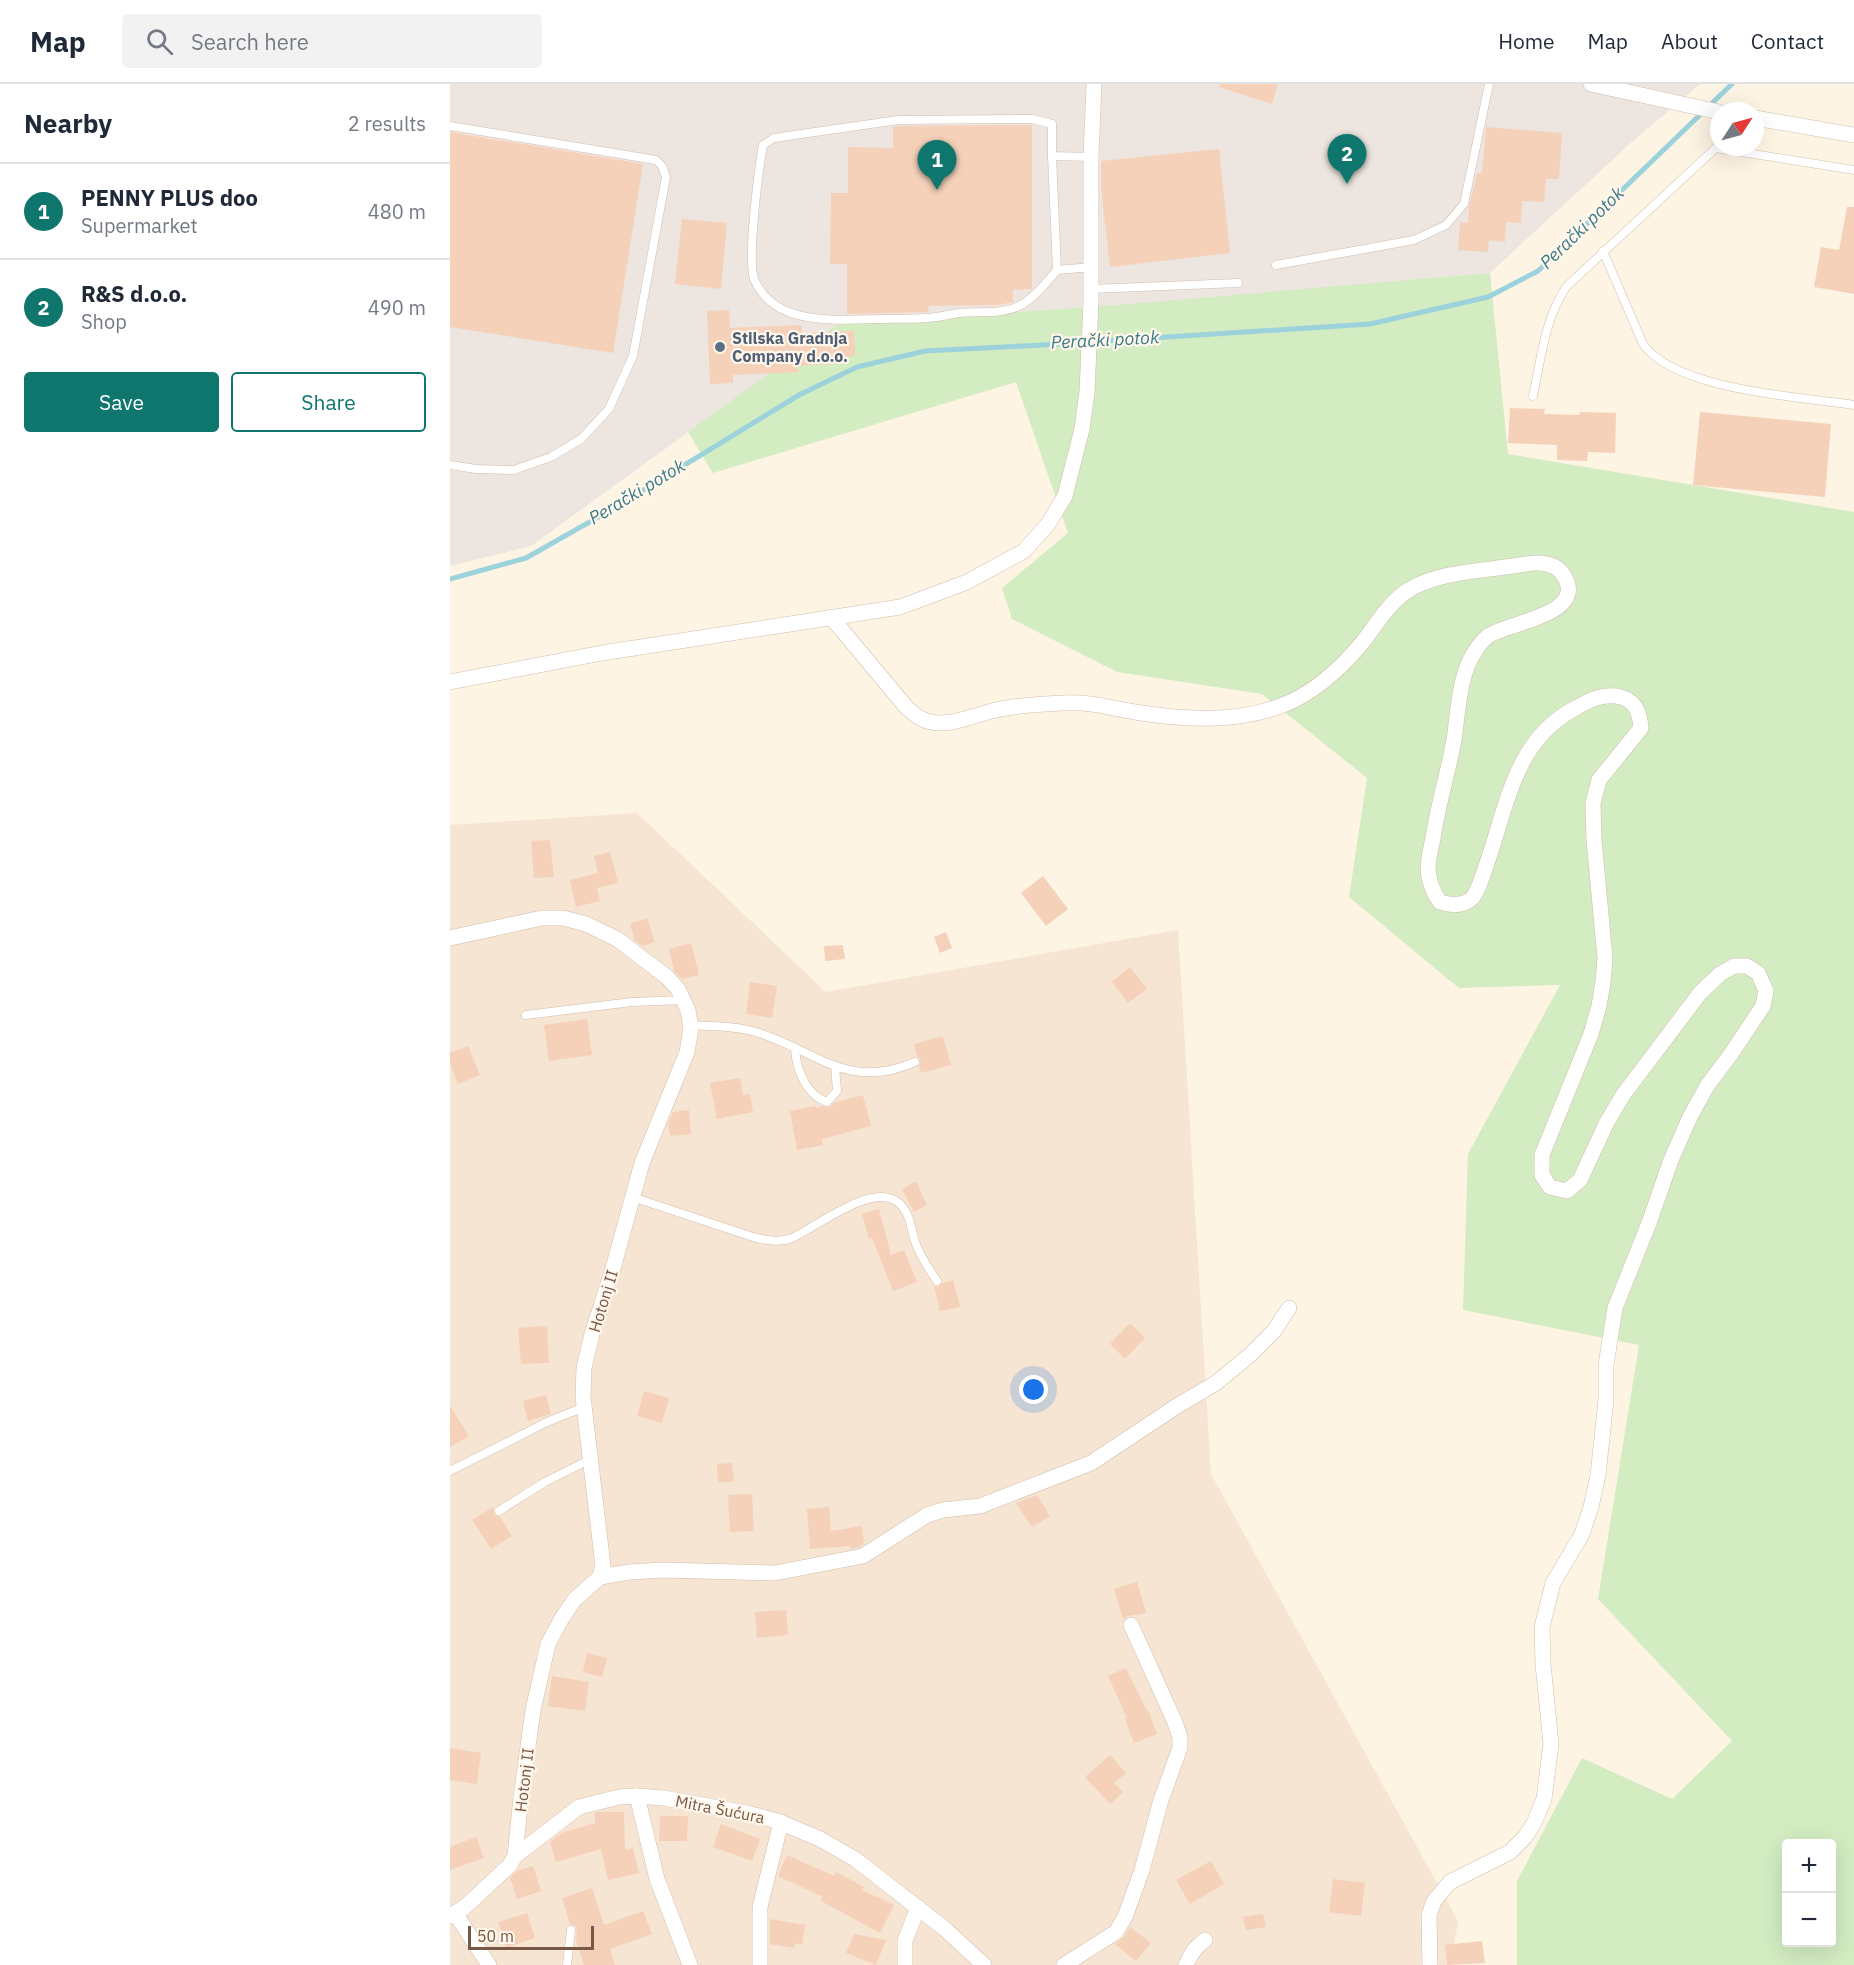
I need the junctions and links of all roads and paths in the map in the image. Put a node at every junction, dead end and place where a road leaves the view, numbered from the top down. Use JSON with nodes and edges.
{"nodes":[{"id":1,"x":1094,"y":84,"type":"edge"},
{"id":2,"x":1489,"y":84,"type":"edge"},
{"id":3,"x":1592,"y":84,"type":"edge"},
{"id":4,"x":1710,"y":110,"type":"edge"},
{"id":5,"x":1764,"y":120,"type":"edge"},
{"id":6,"x":450,"y":126,"type":"edge"},
{"id":7,"x":1854,"y":135,"type":"edge"},
{"id":8,"x":1710,"y":153,"type":"edge"},
{"id":9,"x":1764,"y":155,"type":"edge"},
{"id":10,"x":1052,"y":156,"type":"junction"},
{"id":11,"x":1091,"y":157,"type":"junction"},
{"id":12,"x":1854,"y":170,"type":"edge"},
{"id":13,"x":1604,"y":251,"type":"junction"},
{"id":14,"x":1276,"y":265,"type":"dead end"},
{"id":15,"x":1092,"y":267,"type":"junction"},
{"id":16,"x":1057,"y":270,"type":"junction"},
{"id":17,"x":1238,"y":283,"type":"dead end"},
{"id":18,"x":1091,"y":295,"type":"junction"},
{"id":19,"x":1533,"y":396,"type":"dead end"},
{"id":20,"x":1854,"y":405,"type":"edge"},
{"id":21,"x":450,"y":465,"type":"edge"},
{"id":22,"x":831,"y":617,"type":"junction"},
{"id":23,"x":450,"y":682,"type":"edge"},
{"id":24,"x":450,"y":938,"type":"edge"},
{"id":25,"x":683,"y":1000,"type":"junction"},
{"id":26,"x":526,"y":1016,"type":"dead end"},
{"id":27,"x":690,"y":1025,"type":"junction"},
{"id":28,"x":795,"y":1048,"type":"junction"},
{"id":29,"x":915,"y":1062,"type":"dead end"},
{"id":30,"x":835,"y":1066,"type":"junction"},
{"id":31,"x":632,"y":1197,"type":"junction"},
{"id":32,"x":937,"y":1281,"type":"dead end"},
{"id":33,"x":1289,"y":1308,"type":"dead end"},
{"id":34,"x":584,"y":1407,"type":"junction"},
{"id":35,"x":591,"y":1460,"type":"junction"},
{"id":36,"x":450,"y":1471,"type":"edge"},
{"id":37,"x":499,"y":1511,"type":"dead end"},
{"id":38,"x":600,"y":1577,"type":"junction"},
{"id":39,"x":1131,"y":1625,"type":"dead end"},
{"id":40,"x":637,"y":1796,"type":"junction"},
{"id":41,"x":781,"y":1822,"type":"junction"},
{"id":42,"x":515,"y":1856,"type":"junction"},
{"id":43,"x":918,"y":1907,"type":"junction"},
{"id":44,"x":453,"y":1914,"type":"edge"},
{"id":45,"x":571,"y":1930,"type":"dead end"},
{"id":46,"x":1205,"y":1940,"type":"dead end"},
{"id":47,"x":489,"y":1965,"type":"edge"},
{"id":48,"x":567,"y":1965,"type":"edge"},
{"id":49,"x":690,"y":1965,"type":"edge"},
{"id":50,"x":760,"y":1965,"type":"edge"},
{"id":51,"x":905,"y":1965,"type":"edge"},
{"id":52,"x":984,"y":1965,"type":"edge"},
{"id":53,"x":1064,"y":1965,"type":"edge"},
{"id":54,"x":1186,"y":1965,"type":"edge"},
{"id":55,"x":1430,"y":1965,"type":"edge"}],
"edges":[{"from":1,"to":11,"type":"street"},
{"from":2,"to":14,"type":"lane"},
{"from":3,"to":4,"type":"street"},
{"from":5,"to":7,"type":"street"},
{"from":6,"to":21,"type":"lane"},
{"from":8,"to":13,"type":"lane"},
{"from":9,"to":12,"type":"lane"},
{"from":10,"to":11,"type":"lane"},
{"from":10,"to":16,"type":"lane"},
{"from":10,"to":16,"type":"lane"},
{"from":11,"to":15,"type":"street"},
{"from":13,"to":19,"type":"lane"},
{"from":13,"to":20,"type":"lane"},
{"from":15,"to":16,"type":"lane"},
{"from":15,"to":18,"type":"street"},
{"from":17,"to":18,"type":"lane"},
{"from":18,"to":22,"type":"street"},
{"from":22,"to":23,"type":"street"},
{"from":22,"to":55,"type":"street"},
{"from":24,"to":25,"type":"street","name":"Hotonj II"},
{"from":25,"to":26,"type":"lane"},
{"from":25,"to":27,"type":"street","name":"Hotonj II"},
{"from":27,"to":28,"type":"lane"},
{"from":27,"to":31,"type":"street","name":"Hotonj II"},
{"from":28,"to":30,"type":"lane"},
{"from":28,"to":30,"type":"lane"},
{"from":29,"to":30,"type":"lane"},
{"from":31,"to":32,"type":"lane"},
{"from":31,"to":34,"type":"street","name":"Hotonj II"},
{"from":33,"to":38,"type":"street"},
{"from":34,"to":35,"type":"street","name":"Hotonj II"},
{"from":34,"to":36,"type":"lane"},
{"from":35,"to":37,"type":"lane"},
{"from":35,"to":38,"type":"street","name":"Hotonj II"},
{"from":38,"to":42,"type":"street","name":"Hotonj II"},
{"from":39,"to":53,"type":"street"},
{"from":40,"to":41,"type":"street","name":"Mitra Šućura"},
{"from":40,"to":42,"type":"street","name":"Mitra Šućura"},
{"from":40,"to":49,"type":"street"},
{"from":41,"to":43,"type":"street","name":"Mitra Šućura"},
{"from":41,"to":50,"type":"street"},
{"from":42,"to":44,"type":"street","name":"Mitra Šućura"},
{"from":43,"to":51,"type":"street"},
{"from":43,"to":52,"type":"street","name":"Mitra Šućura"},
{"from":44,"to":47,"type":"street"},
{"from":45,"to":48,"type":"lane"},
{"from":46,"to":54,"type":"street"}]}
